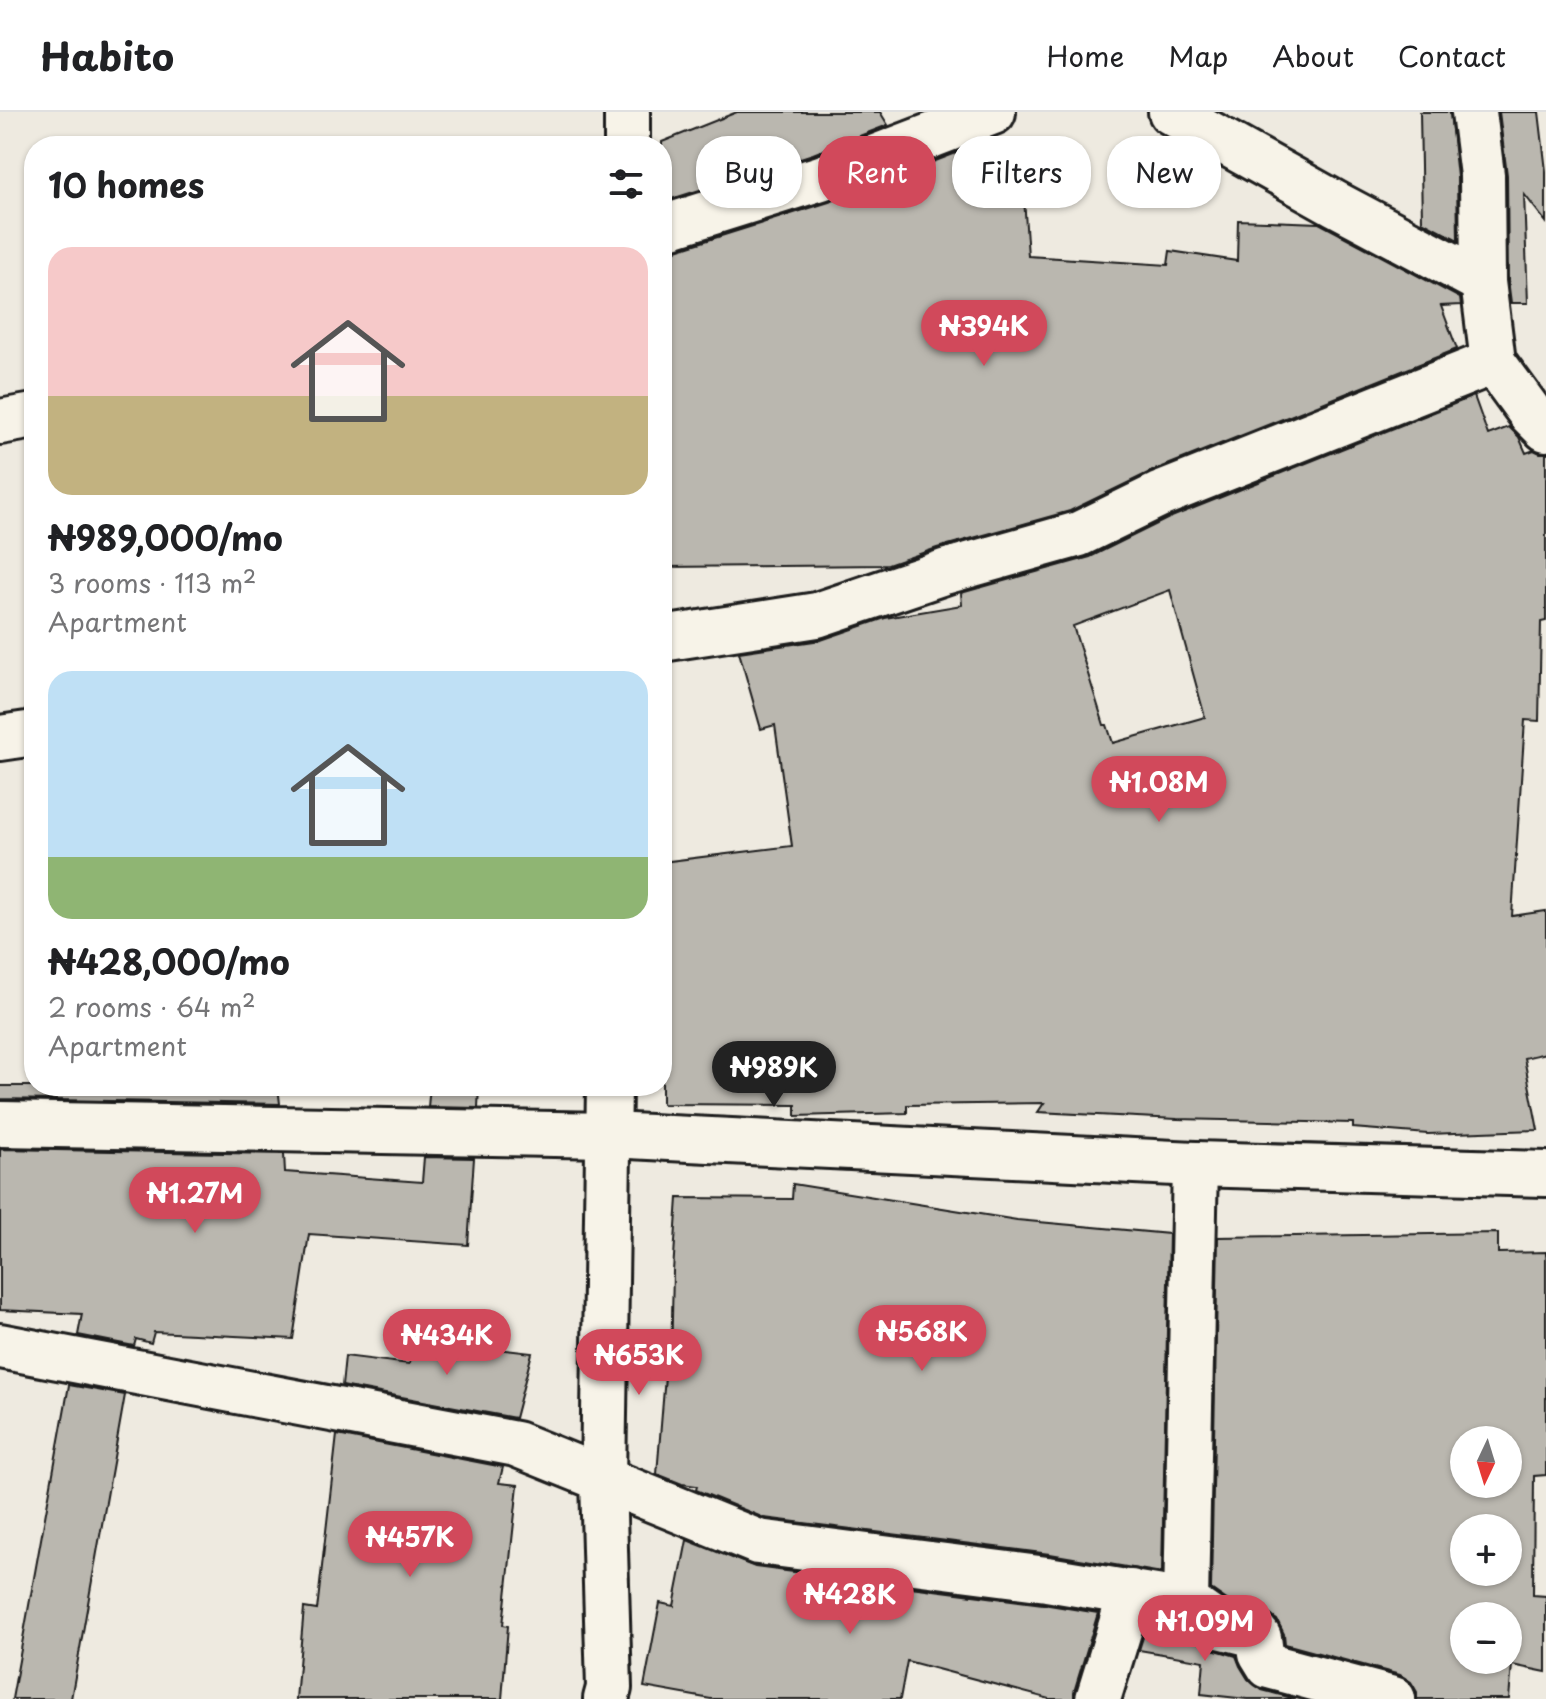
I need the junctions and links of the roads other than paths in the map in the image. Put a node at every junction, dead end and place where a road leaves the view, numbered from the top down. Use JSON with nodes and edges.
{"nodes":[{"id":1,"x":627,"y":112,"type":"edge"},
{"id":2,"x":993,"y":112,"type":"edge"},
{"id":3,"x":1171,"y":112,"type":"edge"},
{"id":4,"x":1474,"y":112,"type":"edge"},
{"id":5,"x":627,"y":136,"type":"edge"},
{"id":6,"x":672,"y":225,"type":"edge"},
{"id":7,"x":1483,"y":282,"type":"junction"},
{"id":8,"x":1493,"y":362,"type":"junction"},
{"id":9,"x":24,"y":418,"type":"edge"},
{"id":10,"x":0,"y":422,"type":"edge"},
{"id":11,"x":1546,"y":429,"type":"edge"},
{"id":12,"x":672,"y":637,"type":"edge"},
{"id":13,"x":24,"y":734,"type":"edge"},
{"id":14,"x":0,"y":738,"type":"edge"},
{"id":15,"x":609,"y":1096,"type":"edge"},
{"id":16,"x":0,"y":1124,"type":"edge"},
{"id":17,"x":609,"y":1135,"type":"junction"},
{"id":18,"x":1195,"y":1164,"type":"junction"},
{"id":19,"x":1546,"y":1174,"type":"edge"},
{"id":20,"x":0,"y":1346,"type":"edge"},
{"id":21,"x":603,"y":1480,"type":"junction"},
{"id":22,"x":1131,"y":1592,"type":"junction"},
{"id":23,"x":1186,"y":1602,"type":"junction"},
{"id":24,"x":606,"y":1699,"type":"edge"},
{"id":25,"x":1098,"y":1699,"type":"edge"},
{"id":26,"x":1393,"y":1699,"type":"edge"}],
"edges":[{"from":1,"to":5,"type":"street"},
{"from":2,"to":6,"type":"street"},
{"from":3,"to":7,"type":"street"},
{"from":4,"to":7,"type":"street"},
{"from":7,"to":8,"type":"street"},
{"from":8,"to":11,"type":"street"},
{"from":8,"to":12,"type":"street"},
{"from":9,"to":10,"type":"street"},
{"from":13,"to":14,"type":"street"},
{"from":15,"to":17,"type":"street"},
{"from":16,"to":17,"type":"street"},
{"from":17,"to":18,"type":"street"},
{"from":17,"to":21,"type":"street"},
{"from":18,"to":19,"type":"street"},
{"from":18,"to":23,"type":"street"},
{"from":20,"to":21,"type":"street"},
{"from":21,"to":22,"type":"street"},
{"from":21,"to":24,"type":"street"},
{"from":22,"to":23,"type":"street"},
{"from":22,"to":25,"type":"street"},
{"from":23,"to":26,"type":"street"}]}
